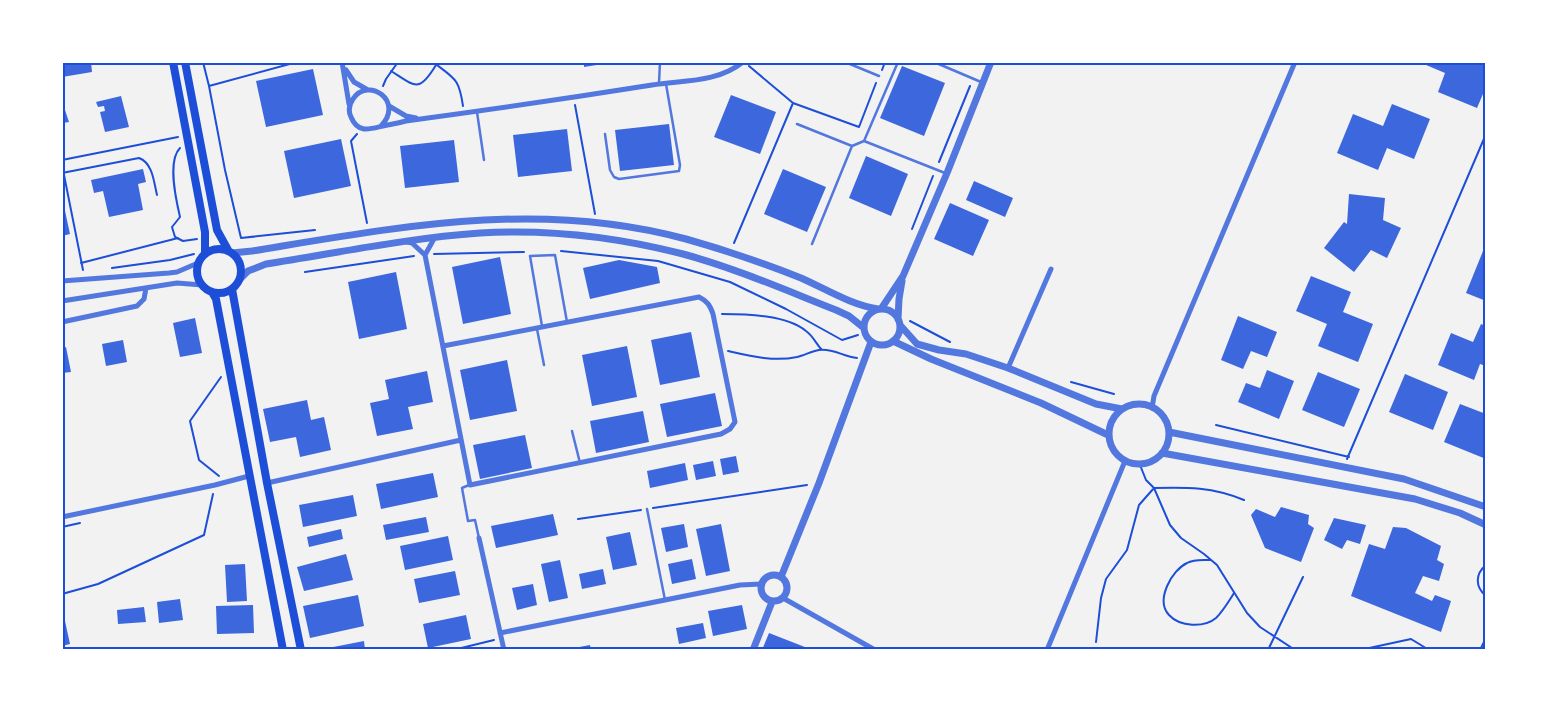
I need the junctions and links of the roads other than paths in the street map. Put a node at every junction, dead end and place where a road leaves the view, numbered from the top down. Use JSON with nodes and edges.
{"nodes":[{"id":1,"x":173,"y":62,"type":"edge"},
{"id":2,"x":185,"y":62,"type":"edge"},
{"id":3,"x":660,"y":62,"type":"edge"},
{"id":4,"x":744,"y":62,"type":"edge"},
{"id":5,"x":845,"y":62,"type":"edge"},
{"id":6,"x":898,"y":62,"type":"edge"},
{"id":7,"x":934,"y":62,"type":"edge"},
{"id":8,"x":990,"y":62,"type":"edge"},
{"id":9,"x":1295,"y":62,"type":"edge"},
{"id":10,"x":343,"y":64,"type":"edge"},
{"id":11,"x":880,"y":76,"type":"road end"},
{"id":12,"x":983,"y":82,"type":"junction"},
{"id":13,"x":666,"y":83,"type":"junction"},
{"id":14,"x":659,"y":84,"type":"junction"},
{"id":15,"x":368,"y":90,"type":"junction"},
{"id":16,"x":350,"y":106,"type":"junction"},
{"id":17,"x":388,"y":106,"type":"junction"},
{"id":18,"x":477,"y":111,"type":"junction"},
{"id":19,"x":426,"y":118,"type":"junction"},
{"id":20,"x":797,"y":124,"type":"dead end"},
{"id":21,"x":381,"y":126,"type":"junction"},
{"id":22,"x":605,"y":134,"type":"dead end"},
{"id":23,"x":864,"y":141,"type":"junction"},
{"id":24,"x":852,"y":146,"type":"junction"},
{"id":25,"x":484,"y":160,"type":"dead end"},
{"id":26,"x":947,"y":173,"type":"junction"},
{"id":27,"x":435,"y":237,"type":"junction"},
{"id":28,"x":406,"y":241,"type":"junction"},
{"id":29,"x":812,"y":244,"type":"dead end"},
{"id":30,"x":230,"y":252,"type":"junction"},
{"id":31,"x":206,"y":254,"type":"junction"},
{"id":32,"x":425,"y":254,"type":"junction"},
{"id":33,"x":198,"y":263,"type":"junction"},
{"id":34,"x":1051,"y":269,"type":"dead end"},
{"id":35,"x":903,"y":276,"type":"junction"},
{"id":36,"x":241,"y":278,"type":"junction"},
{"id":37,"x":62,"y":281,"type":"edge"},
{"id":38,"x":202,"y":285,"type":"junction"},
{"id":39,"x":146,"y":288,"type":"junction"},
{"id":40,"x":232,"y":290,"type":"junction"},
{"id":41,"x":212,"y":292,"type":"junction"},
{"id":42,"x":62,"y":301,"type":"edge"},
{"id":43,"x":879,"y":309,"type":"junction"},
{"id":44,"x":62,"y":322,"type":"edge"},
{"id":45,"x":567,"y":322,"type":"junction"},
{"id":46,"x":899,"y":322,"type":"junction"},
{"id":47,"x":539,"y":327,"type":"junction"},
{"id":48,"x":864,"y":331,"type":"junction"},
{"id":49,"x":893,"y":341,"type":"junction"},
{"id":50,"x":871,"y":342,"type":"junction"},
{"id":51,"x":443,"y":346,"type":"junction"},
{"id":52,"x":544,"y":365,"type":"dead end"},
{"id":53,"x":1008,"y":368,"type":"junction"},
{"id":54,"x":1152,"y":408,"type":"junction"},
{"id":55,"x":1122,"y":409,"type":"junction"},
{"id":56,"x":572,"y":431,"type":"dead end"},
{"id":57,"x":1169,"y":432,"type":"junction"},
{"id":58,"x":1108,"y":435,"type":"junction"},
{"id":59,"x":462,"y":440,"type":"junction"},
{"id":60,"x":1162,"y":454,"type":"junction"},
{"id":61,"x":1125,"y":461,"type":"junction"},
{"id":62,"x":580,"y":463,"type":"junction"},
{"id":63,"x":249,"y":476,"type":"junction"},
{"id":64,"x":267,"y":483,"type":"junction"},
{"id":65,"x":470,"y":485,"type":"junction"},
{"id":66,"x":1486,"y":507,"type":"edge"},
{"id":67,"x":647,"y":509,"type":"road end"},
{"id":68,"x":62,"y":517,"type":"edge"},
{"id":69,"x":1486,"y":525,"type":"edge"},
{"id":70,"x":479,"y":538,"type":"joint"},
{"id":71,"x":781,"y":577,"type":"junction"},
{"id":72,"x":761,"y":584,"type":"junction"},
{"id":73,"x":783,"y":598,"type":"junction"},
{"id":74,"x":665,"y":600,"type":"junction"},
{"id":75,"x":772,"y":602,"type":"junction"},
{"id":76,"x":501,"y":636,"type":"junction"},
{"id":77,"x":283,"y":650,"type":"edge"},
{"id":78,"x":301,"y":650,"type":"edge"},
{"id":79,"x":504,"y":650,"type":"edge"},
{"id":80,"x":753,"y":650,"type":"edge"},
{"id":81,"x":875,"y":650,"type":"edge"},
{"id":82,"x":1047,"y":650,"type":"edge"}],
"edges":[{"from":1,"to":31,"type":"main road"},
{"from":2,"to":30,"type":"main road"},
{"from":3,"to":14,"type":"lane"},
{"from":4,"to":13,"type":"street"},
{"from":5,"to":11,"type":"lane"},
{"from":6,"to":23,"type":"lane"},
{"from":7,"to":12,"type":"lane"},
{"from":8,"to":12,"type":"street"},
{"from":9,"to":54,"type":"street"},
{"from":10,"to":15,"type":"street"},
{"from":10,"to":16,"type":"street"},
{"from":12,"to":26,"type":"street"},
{"from":13,"to":14,"type":"street"},
{"from":13,"to":22,"type":"lane"},
{"from":14,"to":18,"type":"street"},
{"from":15,"to":16,"type":"street"},
{"from":15,"to":17,"type":"street"},
{"from":16,"to":21,"type":"street"},
{"from":17,"to":19,"type":"street"},
{"from":17,"to":21,"type":"street"},
{"from":18,"to":19,"type":"street"},
{"from":18,"to":25,"type":"lane"},
{"from":19,"to":21,"type":"street"},
{"from":20,"to":24,"type":"lane"},
{"from":23,"to":24,"type":"lane"},
{"from":23,"to":26,"type":"lane"},
{"from":24,"to":29,"type":"lane"},
{"from":26,"to":35,"type":"street"},
{"from":27,"to":28,"type":"street"},
{"from":27,"to":32,"type":"street"},
{"from":27,"to":48,"type":"street"},
{"from":28,"to":32,"type":"street"},
{"from":28,"to":36,"type":"street"},
{"from":30,"to":31,"type":"main road"},
{"from":30,"to":36,"type":"main road"},
{"from":30,"to":43,"type":"street"},
{"from":31,"to":33,"type":"main road"},
{"from":32,"to":51,"type":"street"},
{"from":33,"to":37,"type":"street"},
{"from":33,"to":38,"type":"main road"},
{"from":34,"to":53,"type":"street"},
{"from":35,"to":43,"type":"street"},
{"from":35,"to":46,"type":"street"},
{"from":36,"to":40,"type":"main road"},
{"from":38,"to":39,"type":"street"},
{"from":38,"to":41,"type":"main road"},
{"from":39,"to":42,"type":"street"},
{"from":39,"to":44,"type":"street"},
{"from":40,"to":41,"type":"main road"},
{"from":40,"to":64,"type":"main road"},
{"from":41,"to":63,"type":"main road"},
{"from":43,"to":46,"type":"street"},
{"from":43,"to":48,"type":"street"},
{"from":45,"to":47,"type":"street"},
{"from":45,"to":47,"type":"lane"},
{"from":45,"to":62,"type":"street"},
{"from":46,"to":49,"type":"street"},
{"from":46,"to":53,"type":"street"},
{"from":47,"to":51,"type":"street"},
{"from":47,"to":52,"type":"lane"},
{"from":48,"to":50,"type":"street"},
{"from":49,"to":50,"type":"street"},
{"from":49,"to":58,"type":"street"},
{"from":50,"to":71,"type":"street"},
{"from":51,"to":59,"type":"street"},
{"from":53,"to":55,"type":"street"},
{"from":54,"to":55,"type":"street"},
{"from":54,"to":57,"type":"street"},
{"from":55,"to":58,"type":"street"},
{"from":56,"to":62,"type":"lane"},
{"from":57,"to":60,"type":"street"},
{"from":57,"to":66,"type":"street"},
{"from":58,"to":61,"type":"street"},
{"from":59,"to":64,"type":"street"},
{"from":59,"to":65,"type":"street"},
{"from":60,"to":61,"type":"street"},
{"from":60,"to":69,"type":"street"},
{"from":61,"to":82,"type":"street"},
{"from":62,"to":65,"type":"street"},
{"from":63,"to":68,"type":"street"},
{"from":63,"to":77,"type":"main road"},
{"from":64,"to":78,"type":"main road"},
{"from":65,"to":70,"type":"lane"},
{"from":67,"to":74,"type":"lane"},
{"from":70,"to":76,"type":"street"},
{"from":71,"to":72,"type":"street"},
{"from":71,"to":73,"type":"street"},
{"from":72,"to":74,"type":"street"},
{"from":72,"to":75,"type":"street"},
{"from":73,"to":75,"type":"street"},
{"from":73,"to":81,"type":"street"},
{"from":74,"to":76,"type":"street"},
{"from":75,"to":80,"type":"street"},
{"from":76,"to":79,"type":"street"}]}
